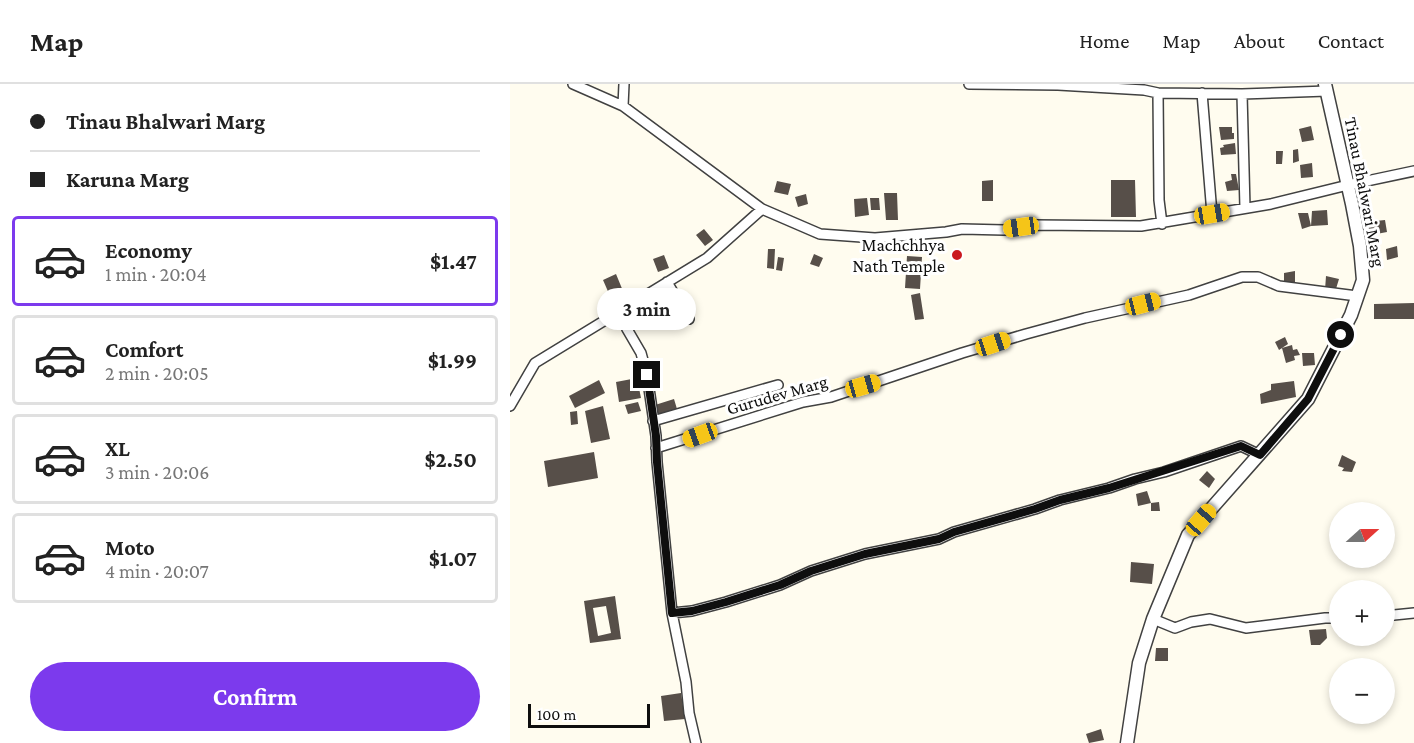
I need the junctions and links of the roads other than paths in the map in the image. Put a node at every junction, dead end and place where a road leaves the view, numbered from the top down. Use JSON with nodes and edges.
{"nodes":[{"id":1,"x":573,"y":84,"type":"edge"},
{"id":2,"x":624,"y":84,"type":"edge"},
{"id":3,"x":969,"y":84,"type":"edge"},
{"id":4,"x":1144,"y":87,"type":"edge"},
{"id":5,"x":1326,"y":88,"type":"edge"},
{"id":6,"x":1158,"y":93,"type":"junction"},
{"id":7,"x":1202,"y":93,"type":"junction"},
{"id":8,"x":1242,"y":94,"type":"junction"},
{"id":9,"x":623,"y":106,"type":"junction"},
{"id":10,"x":1414,"y":171,"type":"edge"},
{"id":11,"x":1348,"y":185,"type":"junction"},
{"id":12,"x":1245,"y":208,"type":"junction"},
{"id":13,"x":762,"y":209,"type":"junction"},
{"id":14,"x":1212,"y":214,"type":"junction"},
{"id":15,"x":1162,"y":224,"type":"junction"},
{"id":16,"x":667,"y":282,"type":"junction"},
{"id":17,"x":1357,"y":296,"type":"junction"},
{"id":18,"x":621,"y":311,"type":"junction"},
{"id":19,"x":689,"y":319,"type":"dead end"},
{"id":20,"x":778,"y":385,"type":"dead end"},
{"id":21,"x":510,"y":406,"type":"edge"},
{"id":22,"x":653,"y":421,"type":"junction"},
{"id":23,"x":656,"y":448,"type":"junction"},
{"id":24,"x":1260,"y":455,"type":"junction"},
{"id":25,"x":672,"y":613,"type":"junction"},
{"id":26,"x":1414,"y":614,"type":"edge"},
{"id":27,"x":1395,"y":615,"type":"edge"},
{"id":28,"x":1329,"y":618,"type":"edge"},
{"id":29,"x":1153,"y":619,"type":"junction"},
{"id":30,"x":696,"y":743,"type":"edge"},
{"id":31,"x":1127,"y":743,"type":"edge"}],
"edges":[{"from":1,"to":9,"type":"street"},
{"from":2,"to":9,"type":"street"},
{"from":3,"to":4,"type":"street"},
{"from":4,"to":6,"type":"street"},
{"from":5,"to":8,"type":"street"},
{"from":5,"to":11,"type":"street","name":"Tinau Bhalwari Marg"},
{"from":6,"to":7,"type":"street"},
{"from":6,"to":15,"type":"street"},
{"from":7,"to":8,"type":"street"},
{"from":7,"to":14,"type":"street"},
{"from":8,"to":12,"type":"street"},
{"from":9,"to":13,"type":"street"},
{"from":10,"to":11,"type":"street"},
{"from":11,"to":12,"type":"street"},
{"from":11,"to":17,"type":"street","name":"Tinau Bhalwari Marg"},
{"from":12,"to":14,"type":"street"},
{"from":13,"to":15,"type":"street"},
{"from":13,"to":16,"type":"street"},
{"from":14,"to":15,"type":"street"},
{"from":16,"to":18,"type":"street"},
{"from":16,"to":19,"type":"street"},
{"from":17,"to":23,"type":"street","name":"Gurudev Marg"},
{"from":17,"to":24,"type":"street","name":"Tinau Bhalwari Marg"},
{"from":18,"to":21,"type":"street"},
{"from":18,"to":22,"type":"street"},
{"from":20,"to":22,"type":"street"},
{"from":22,"to":23,"type":"street"},
{"from":23,"to":25,"type":"street"},
{"from":24,"to":25,"type":"street"},
{"from":24,"to":29,"type":"street","name":"Tinau Bhalwari Marg"},
{"from":25,"to":30,"type":"street"},
{"from":26,"to":27,"type":"street"},
{"from":28,"to":29,"type":"street"},
{"from":29,"to":31,"type":"street","name":"Tinau Bhalwari Marg"}]}
